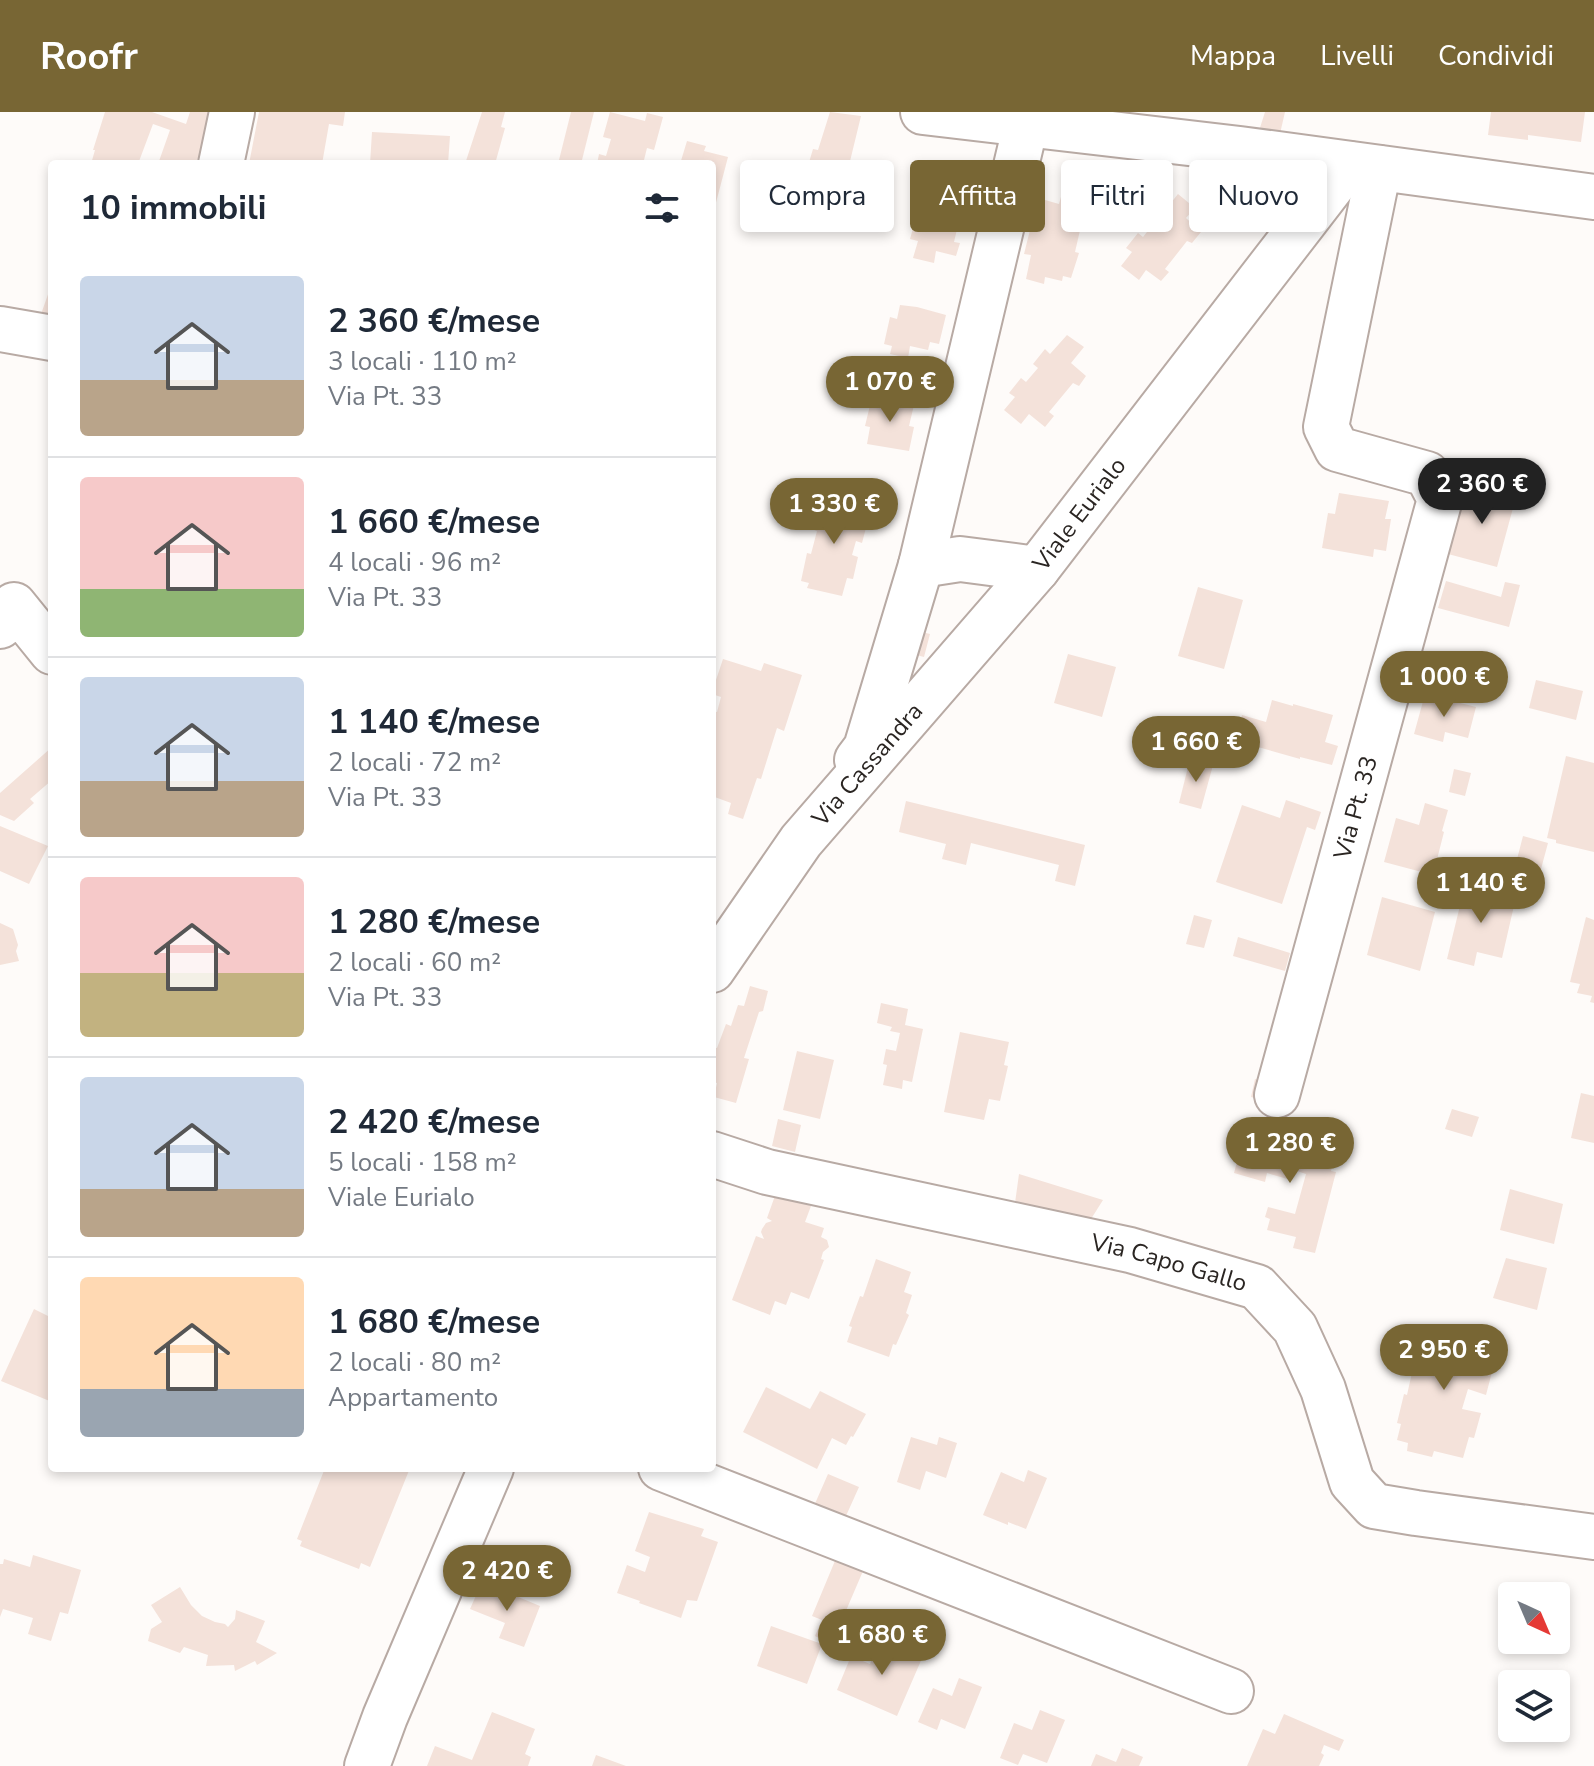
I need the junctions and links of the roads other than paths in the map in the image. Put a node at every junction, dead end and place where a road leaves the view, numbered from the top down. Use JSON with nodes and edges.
{"nodes":[{"id":1,"x":232,"y":112,"type":"edge"},
{"id":2,"x":923,"y":112,"type":"edge"},
{"id":3,"x":1047,"y":121,"type":"edge"},
{"id":4,"x":222,"y":160,"type":"edge"},
{"id":5,"x":1364,"y":166,"type":"junction"},
{"id":6,"x":1594,"y":197,"type":"edge"},
{"id":7,"x":0,"y":329,"type":"edge"},
{"id":8,"x":48,"y":337,"type":"edge"},
{"id":9,"x":921,"y":565,"type":"junction"},
{"id":10,"x":1037,"y":569,"type":"junction"},
{"id":11,"x":7,"y":615,"type":"edge"},
{"id":12,"x":48,"y":649,"type":"edge"},
{"id":13,"x":801,"y":841,"type":"junction"},
{"id":14,"x":716,"y":964,"type":"edge"},
{"id":15,"x":1277,"y":1095,"type":"dead end"},
{"id":16,"x":716,"y":1155,"type":"edge"},
{"id":17,"x":489,"y":1472,"type":"edge"},
{"id":18,"x":671,"y":1472,"type":"edge"},
{"id":19,"x":1594,"y":1537,"type":"edge"},
{"id":20,"x":1231,"y":1691,"type":"dead end"},
{"id":21,"x":367,"y":1766,"type":"edge"}],
"edges":[{"from":1,"to":4,"type":"street"},
{"from":2,"to":3,"type":"street"},
{"from":3,"to":5,"type":"street"},
{"from":3,"to":9,"type":"street"},
{"from":5,"to":6,"type":"street"},
{"from":5,"to":10,"type":"street","name":"Viale Eurialo"},
{"from":5,"to":15,"type":"street","name":"Via Pt. 33"},
{"from":7,"to":8,"type":"street"},
{"from":9,"to":10,"type":"street","name":"Viale Eurialo"},
{"from":9,"to":13,"type":"street"},
{"from":10,"to":13,"type":"street","name":"Via Cassandra"},
{"from":11,"to":12,"type":"street"},
{"from":13,"to":14,"type":"street","name":"Via Cassandra"},
{"from":16,"to":19,"type":"street","name":"Via Capo Gallo"},
{"from":17,"to":21,"type":"street"},
{"from":18,"to":20,"type":"street"}]}
